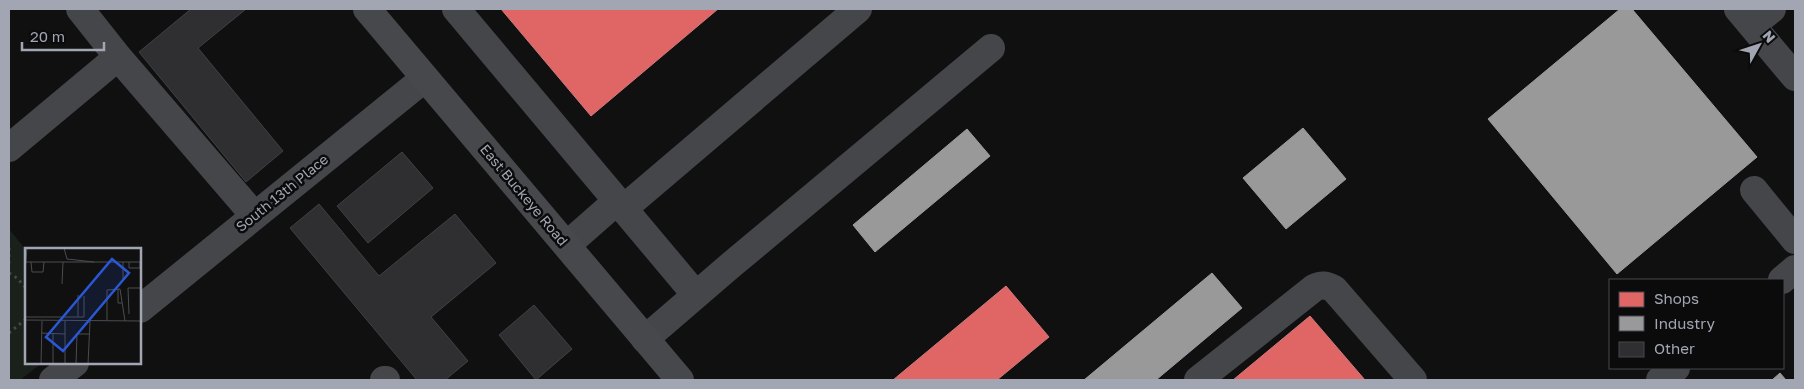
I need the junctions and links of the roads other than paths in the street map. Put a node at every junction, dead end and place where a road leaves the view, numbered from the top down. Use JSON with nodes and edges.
{"nodes":[{"id":1,"x":80,"y":9,"type":"edge"},
{"id":2,"x":368,"y":9,"type":"edge"},
{"id":3,"x":456,"y":9,"type":"edge"},
{"id":4,"x":858,"y":9,"type":"edge"},
{"id":5,"x":1754,"y":14,"type":"edge"},
{"id":6,"x":991,"y":48,"type":"dead end"},
{"id":7,"x":118,"y":57,"type":"junction"},
{"id":8,"x":1795,"y":77,"type":"edge"},
{"id":9,"x":425,"y":78,"type":"junction"},
{"id":10,"x":9,"y":148,"type":"edge"},
{"id":11,"x":1754,"y":190,"type":"dead end"},
{"id":12,"x":620,"y":205,"type":"junction"},
{"id":13,"x":254,"y":215,"type":"junction"},
{"id":14,"x":1795,"y":240,"type":"edge"},
{"id":15,"x":566,"y":245,"type":"junction"},
{"id":16,"x":1795,"y":269,"type":"edge"},
{"id":17,"x":1783,"y":279,"type":"edge"},
{"id":18,"x":696,"y":295,"type":"junction"},
{"id":19,"x":141,"y":308,"type":"edge"},
{"id":20,"x":645,"y":340,"type":"junction"},
{"id":21,"x":73,"y":364,"type":"edge"},
{"id":22,"x":1675,"y":369,"type":"edge"},
{"id":23,"x":53,"y":380,"type":"edge"},
{"id":24,"x":680,"y":380,"type":"edge"},
{"id":25,"x":1198,"y":380,"type":"edge"},
{"id":26,"x":1413,"y":380,"type":"edge"},
{"id":27,"x":1660,"y":380,"type":"edge"}],
"edges":[{"from":1,"to":7,"type":"street"},
{"from":2,"to":9,"type":"main road","name":"East Buckeye Road"},
{"from":3,"to":12,"type":"street"},
{"from":4,"to":12,"type":"street"},
{"from":5,"to":8,"type":"street"},
{"from":6,"to":18,"type":"street"},
{"from":7,"to":10,"type":"street"},
{"from":7,"to":13,"type":"street"},
{"from":9,"to":13,"type":"street","name":"South 13th Place"},
{"from":9,"to":15,"type":"main road","name":"East Buckeye Road"},
{"from":11,"to":14,"type":"street"},
{"from":12,"to":15,"type":"street"},
{"from":12,"to":18,"type":"street"},
{"from":13,"to":19,"type":"street","name":"South 13th Place"},
{"from":15,"to":20,"type":"main road","name":"East Buckeye Road"},
{"from":16,"to":17,"type":"street"},
{"from":18,"to":20,"type":"street"},
{"from":20,"to":24,"type":"main road","name":"East Buckeye Road"},
{"from":21,"to":23,"type":"street"},
{"from":22,"to":27,"type":"street"},
{"from":25,"to":26,"type":"street"}]}
